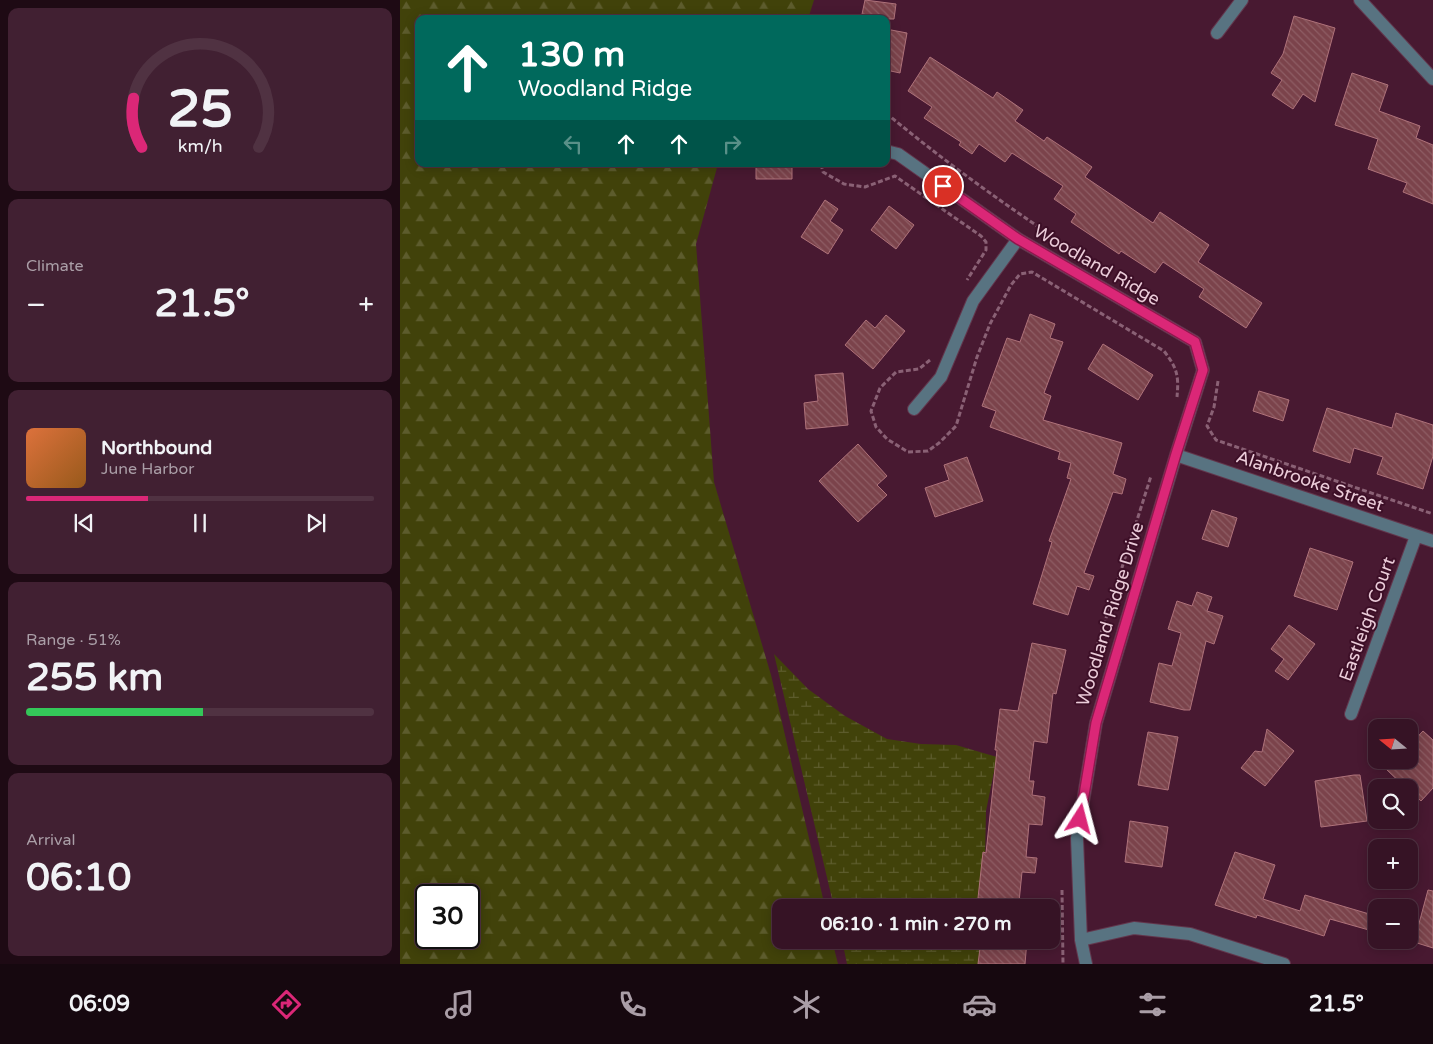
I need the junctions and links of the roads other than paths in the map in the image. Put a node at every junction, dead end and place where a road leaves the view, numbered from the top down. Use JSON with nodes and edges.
{"nodes":[{"id":1,"x":1242,"y":0,"type":"edge"},
{"id":2,"x":1360,"y":0,"type":"edge"},
{"id":3,"x":1217,"y":33,"type":"dead end"},
{"id":4,"x":1433,"y":79,"type":"edge"},
{"id":5,"x":890,"y":152,"type":"edge"},
{"id":6,"x":1018,"y":239,"type":"junction"},
{"id":7,"x":914,"y":410,"type":"dead end"},
{"id":8,"x":1176,"y":454,"type":"junction"},
{"id":9,"x":1416,"y":536,"type":"junction"},
{"id":10,"x":1433,"y":541,"type":"edge"},
{"id":11,"x":1351,"y":714,"type":"dead end"},
{"id":12,"x":1081,"y":940,"type":"junction"},
{"id":13,"x":1086,"y":964,"type":"edge"},
{"id":14,"x":1284,"y":964,"type":"edge"}],
"edges":[{"from":1,"to":3,"type":"street"},
{"from":2,"to":4,"type":"street"},
{"from":5,"to":6,"type":"street","name":"Woodland Ridge"},
{"from":6,"to":7,"type":"street"},
{"from":6,"to":8,"type":"street","name":"Woodland Ridge"},
{"from":8,"to":9,"type":"street","name":"Alanbrooke Street"},
{"from":8,"to":12,"type":"street","name":"Woodland Ridge Drive"},
{"from":9,"to":10,"type":"street","name":"Alanbrooke Street"},
{"from":9,"to":11,"type":"street","name":"Eastleigh Court"},
{"from":12,"to":13,"type":"street","name":"Woodland Ridge Drive"},
{"from":12,"to":14,"type":"street"}]}
